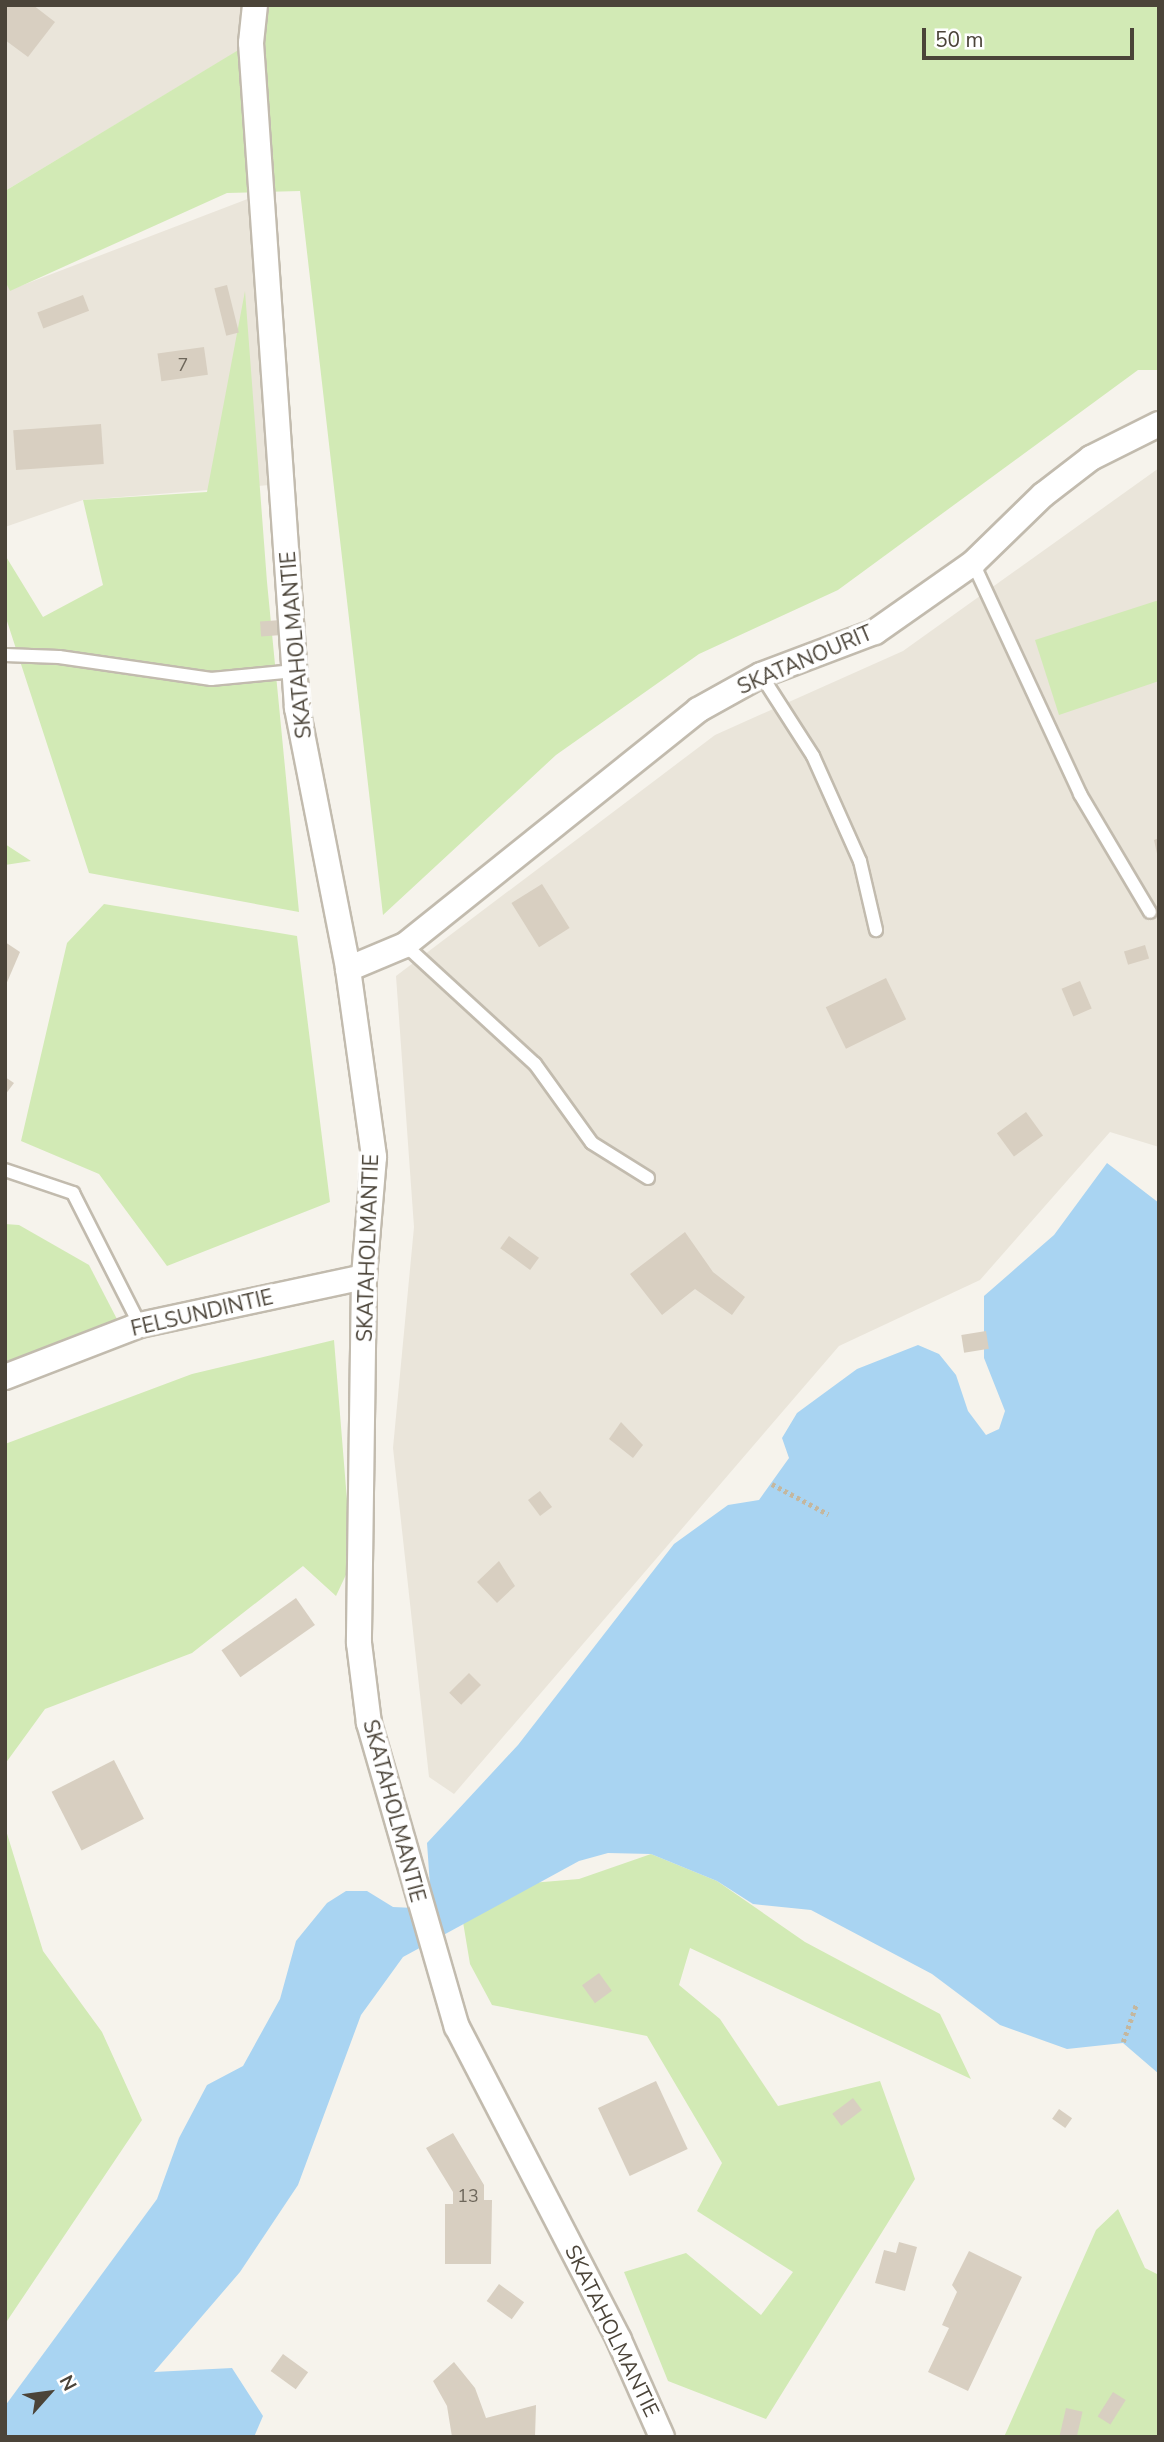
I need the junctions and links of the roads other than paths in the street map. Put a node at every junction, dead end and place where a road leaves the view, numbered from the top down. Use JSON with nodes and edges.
{"nodes":[{"id":1,"x":255,"y":5,"type":"edge"},
{"id":2,"x":1159,"y":424,"type":"edge"},
{"id":3,"x":973,"y":563,"type":"junction"},
{"id":4,"x":5,"y":654,"type":"edge"},
{"id":5,"x":295,"y":671,"type":"junction"},
{"id":6,"x":761,"y":675,"type":"junction"},
{"id":7,"x":1150,"y":912,"type":"dead end"},
{"id":8,"x":876,"y":930,"type":"dead end"},
{"id":9,"x":405,"y":945,"type":"junction"},
{"id":10,"x":348,"y":969,"type":"junction"},
{"id":11,"x":5,"y":1170,"type":"edge"},
{"id":12,"x":648,"y":1178,"type":"dead end"},
{"id":13,"x":364,"y":1277,"type":"junction"},
{"id":14,"x":140,"y":1325,"type":"junction"},
{"id":15,"x":5,"y":1377,"type":"edge"},
{"id":16,"x":662,"y":2437,"type":"edge"}],
"edges":[{"from":1,"to":5,"type":"street","name":"SKATAHOLMANTIE"},
{"from":2,"to":3,"type":"street","name":"SKATANOURIT"},
{"from":3,"to":6,"type":"street","name":"SKATANOURIT"},
{"from":3,"to":7,"type":"lane"},
{"from":4,"to":5,"type":"lane"},
{"from":5,"to":10,"type":"street","name":"SKATAHOLMANTIE"},
{"from":6,"to":8,"type":"lane"},
{"from":6,"to":9,"type":"street","name":"SKATANOURIT"},
{"from":9,"to":10,"type":"street","name":"SKATANOURIT"},
{"from":9,"to":12,"type":"lane"},
{"from":10,"to":13,"type":"street","name":"SKATAHOLMANTIE"},
{"from":11,"to":14,"type":"lane"},
{"from":13,"to":14,"type":"street","name":"FELSUNDINTIE"},
{"from":13,"to":16,"type":"street","name":"SKATAHOLMANTIE"},
{"from":14,"to":15,"type":"street","name":"FELSUNDINTIE"}]}
